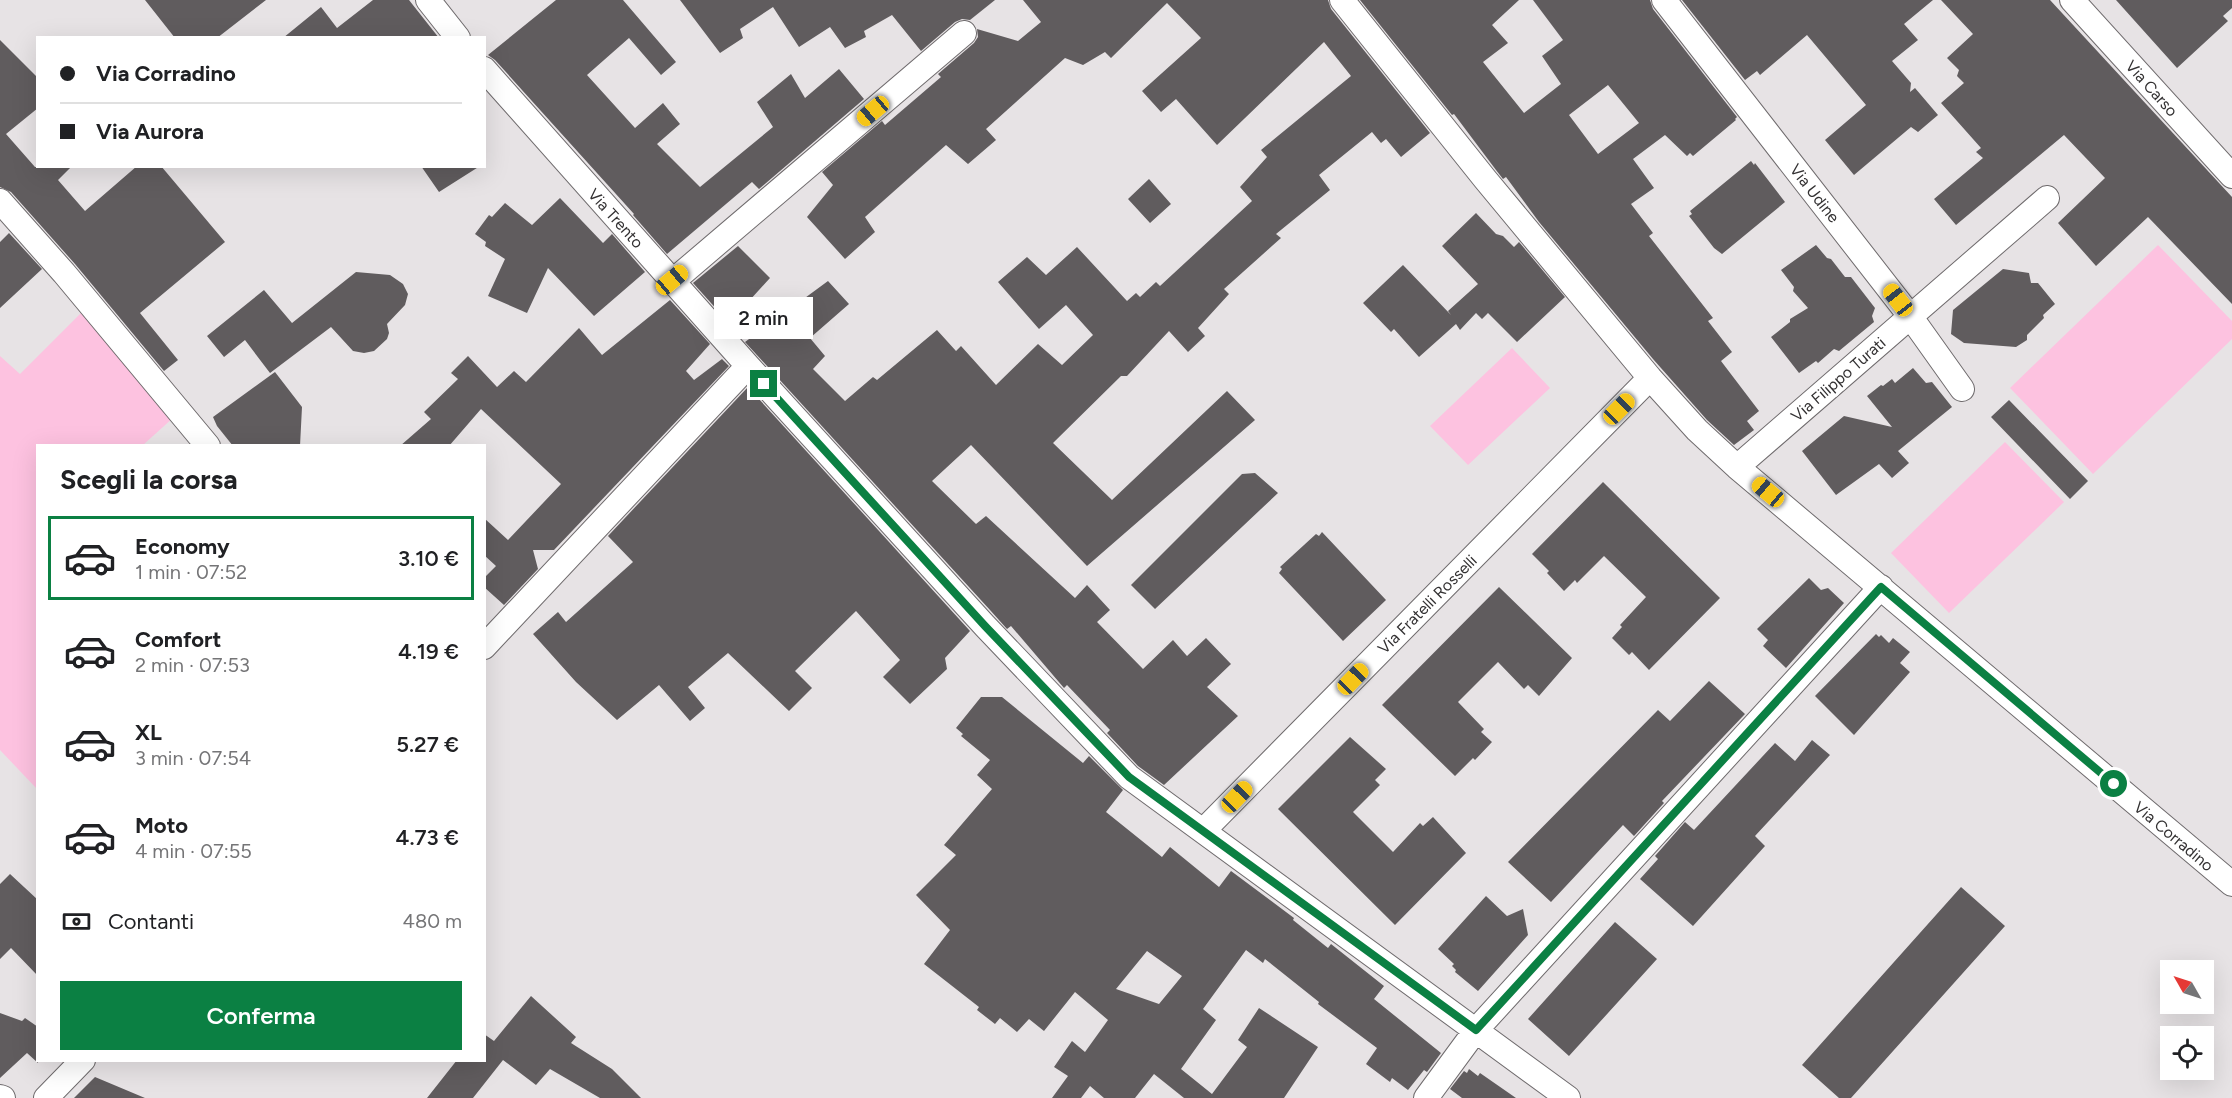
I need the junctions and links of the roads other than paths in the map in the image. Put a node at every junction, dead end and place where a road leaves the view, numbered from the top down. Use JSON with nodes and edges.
{"nodes":[{"id":1,"x":428,"y":0,"type":"edge"},
{"id":2,"x":1342,"y":0,"type":"edge"},
{"id":3,"x":1664,"y":0,"type":"edge"},
{"id":4,"x":2072,"y":0,"type":"edge"},
{"id":5,"x":964,"y":33,"type":"dead end"},
{"id":6,"x":456,"y":36,"type":"edge"},
{"id":7,"x":486,"y":71,"type":"edge"},
{"id":8,"x":2232,"y":176,"type":"edge"},
{"id":9,"x":2047,"y":198,"type":"dead end"},
{"id":10,"x":0,"y":201,"type":"edge"},
{"id":11,"x":672,"y":280,"type":"junction"},
{"id":12,"x":1910,"y":316,"type":"junction"},
{"id":13,"x":748,"y":366,"type":"junction"},
{"id":14,"x":1650,"y":378,"type":"junction"},
{"id":15,"x":1962,"y":389,"type":"dead end"},
{"id":16,"x":206,"y":444,"type":"edge"},
{"id":17,"x":1737,"y":467,"type":"junction"},
{"id":18,"x":1881,"y":587,"type":"junction"},
{"id":19,"x":486,"y":644,"type":"edge"},
{"id":20,"x":1203,"y":831,"type":"junction"},
{"id":21,"x":2232,"y":884,"type":"edge"},
{"id":22,"x":1476,"y":1030,"type":"junction"},
{"id":23,"x":81,"y":1062,"type":"edge"},
{"id":24,"x":46,"y":1098,"type":"edge"},
{"id":25,"x":1425,"y":1098,"type":"edge"},
{"id":26,"x":1568,"y":1098,"type":"edge"}],
"edges":[{"from":1,"to":6,"type":"street"},
{"from":2,"to":14,"type":"street","name":"Via Corradino"},
{"from":3,"to":12,"type":"street","name":"Via Udine"},
{"from":4,"to":8,"type":"street","name":"Via Carso"},
{"from":5,"to":11,"type":"street"},
{"from":7,"to":11,"type":"street","name":"Via Trento"},
{"from":9,"to":12,"type":"street","name":"Via Filippo Turati"},
{"from":10,"to":16,"type":"street"},
{"from":11,"to":13,"type":"street","name":"Via Trento"},
{"from":12,"to":15,"type":"street","name":"Via Udine"},
{"from":12,"to":17,"type":"street","name":"Via Filippo Turati"},
{"from":13,"to":19,"type":"street"},
{"from":13,"to":20,"type":"street","name":"Via Trento"},
{"from":14,"to":17,"type":"street","name":"Via Corradino"},
{"from":14,"to":20,"type":"street","name":"Via Fratelli Rosselli"},
{"from":17,"to":18,"type":"street","name":"Via Corradino"},
{"from":18,"to":21,"type":"street","name":"Via Corradino"},
{"from":18,"to":22,"type":"street"},
{"from":20,"to":22,"type":"street","name":"Via Trento"},
{"from":22,"to":25,"type":"street"},
{"from":22,"to":26,"type":"street","name":"Via Trento"},
{"from":23,"to":24,"type":"street"}]}
